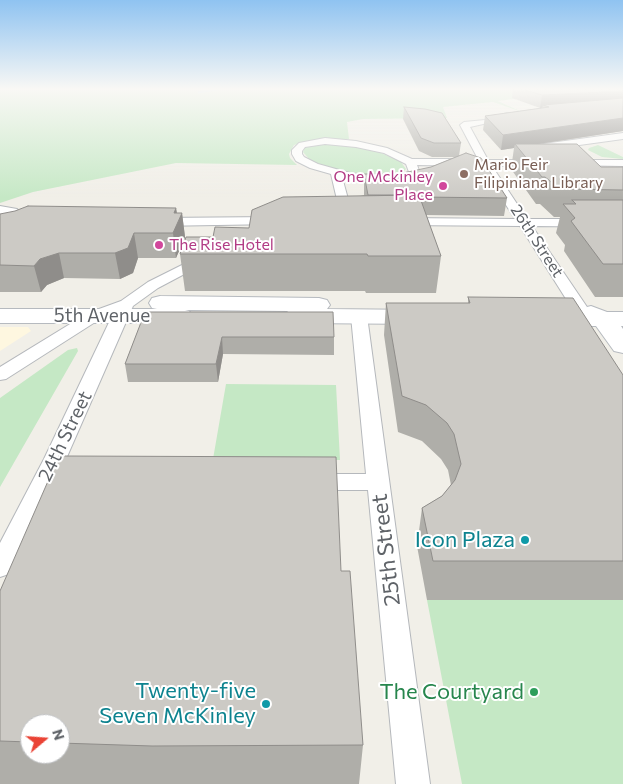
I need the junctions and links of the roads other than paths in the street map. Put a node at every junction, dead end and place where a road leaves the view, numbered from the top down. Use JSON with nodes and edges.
{"nodes":[{"id":1,"x":470,"y":126,"type":"edge"},
{"id":2,"x":623,"y":136,"type":"edge"},
{"id":3,"x":579,"y":142,"type":"junction"},
{"id":4,"x":530,"y":149,"type":"edge"},
{"id":5,"x":512,"y":152,"type":"edge"},
{"id":6,"x":410,"y":162,"type":"junction"},
{"id":7,"x":485,"y":162,"type":"junction"},
{"id":8,"x":621,"y":163,"type":"edge"},
{"id":9,"x":336,"y":174,"type":"junction"},
{"id":10,"x":0,"y":210,"type":"edge"},
{"id":11,"x":145,"y":222,"type":"edge"},
{"id":12,"x":347,"y":222,"type":"edge"},
{"id":13,"x":394,"y":222,"type":"edge"},
{"id":14,"x":524,"y":223,"type":"junction"},
{"id":15,"x":623,"y":223,"type":"edge"},
{"id":16,"x":0,"y":231,"type":"edge"},
{"id":17,"x":252,"y":234,"type":"edge"},
{"id":18,"x":219,"y":250,"type":"edge"},
{"id":19,"x":0,"y":304,"type":"edge"},
{"id":20,"x":124,"y":310,"type":"junction"},
{"id":21,"x":531,"y":312,"type":"edge"},
{"id":22,"x":602,"y":314,"type":"edge"},
{"id":23,"x":0,"y":316,"type":"edge"},
{"id":24,"x":94,"y":316,"type":"junction"},
{"id":25,"x":359,"y":316,"type":"junction"},
{"id":26,"x":616,"y":354,"type":"edge"},
{"id":27,"x":0,"y":375,"type":"edge"},
{"id":28,"x":44,"y":481,"type":"junction"},
{"id":29,"x":68,"y":481,"type":"edge"},
{"id":30,"x":289,"y":482,"type":"edge"},
{"id":31,"x":378,"y":482,"type":"junction"},
{"id":32,"x":0,"y":567,"type":"edge"},
{"id":33,"x":413,"y":784,"type":"edge"}],
"edges":[{"from":1,"to":7,"type":"street","name":"26th Street"},
{"from":2,"to":3,"type":"street"},
{"from":3,"to":4,"type":"street"},
{"from":3,"to":8,"type":"street"},
{"from":5,"to":7,"type":"street"},
{"from":6,"to":7,"type":"street"},
{"from":6,"to":9,"type":"street"},
{"from":6,"to":9,"type":"street"},
{"from":7,"to":8,"type":"street"},
{"from":7,"to":14,"type":"street","name":"26th Street"},
{"from":9,"to":12,"type":"street"},
{"from":10,"to":16,"type":"street"},
{"from":11,"to":17,"type":"street"},
{"from":13,"to":14,"type":"street"},
{"from":14,"to":15,"type":"street"},
{"from":14,"to":22,"type":"street","name":"26th Street"},
{"from":18,"to":20,"type":"street"},
{"from":19,"to":20,"type":"main road","name":"5th Avenue"},
{"from":20,"to":24,"type":"main road","name":"5th Avenue"},
{"from":20,"to":25,"type":"main road","name":"5th Avenue"},
{"from":20,"to":25,"type":"main road","name":"5th Avenue"},
{"from":20,"to":28,"type":"street","name":"24th Street"},
{"from":21,"to":22,"type":"main road"},
{"from":22,"to":26,"type":"main road","name":"26th Street"},
{"from":23,"to":24,"type":"main road","name":"5th Avenue"},
{"from":24,"to":27,"type":"street"},
{"from":25,"to":31,"type":"street","name":"25th Street"},
{"from":28,"to":29,"type":"street"},
{"from":28,"to":32,"type":"street","name":"24th Street"},
{"from":30,"to":31,"type":"street"},
{"from":31,"to":33,"type":"street","name":"25th Street"}]}
